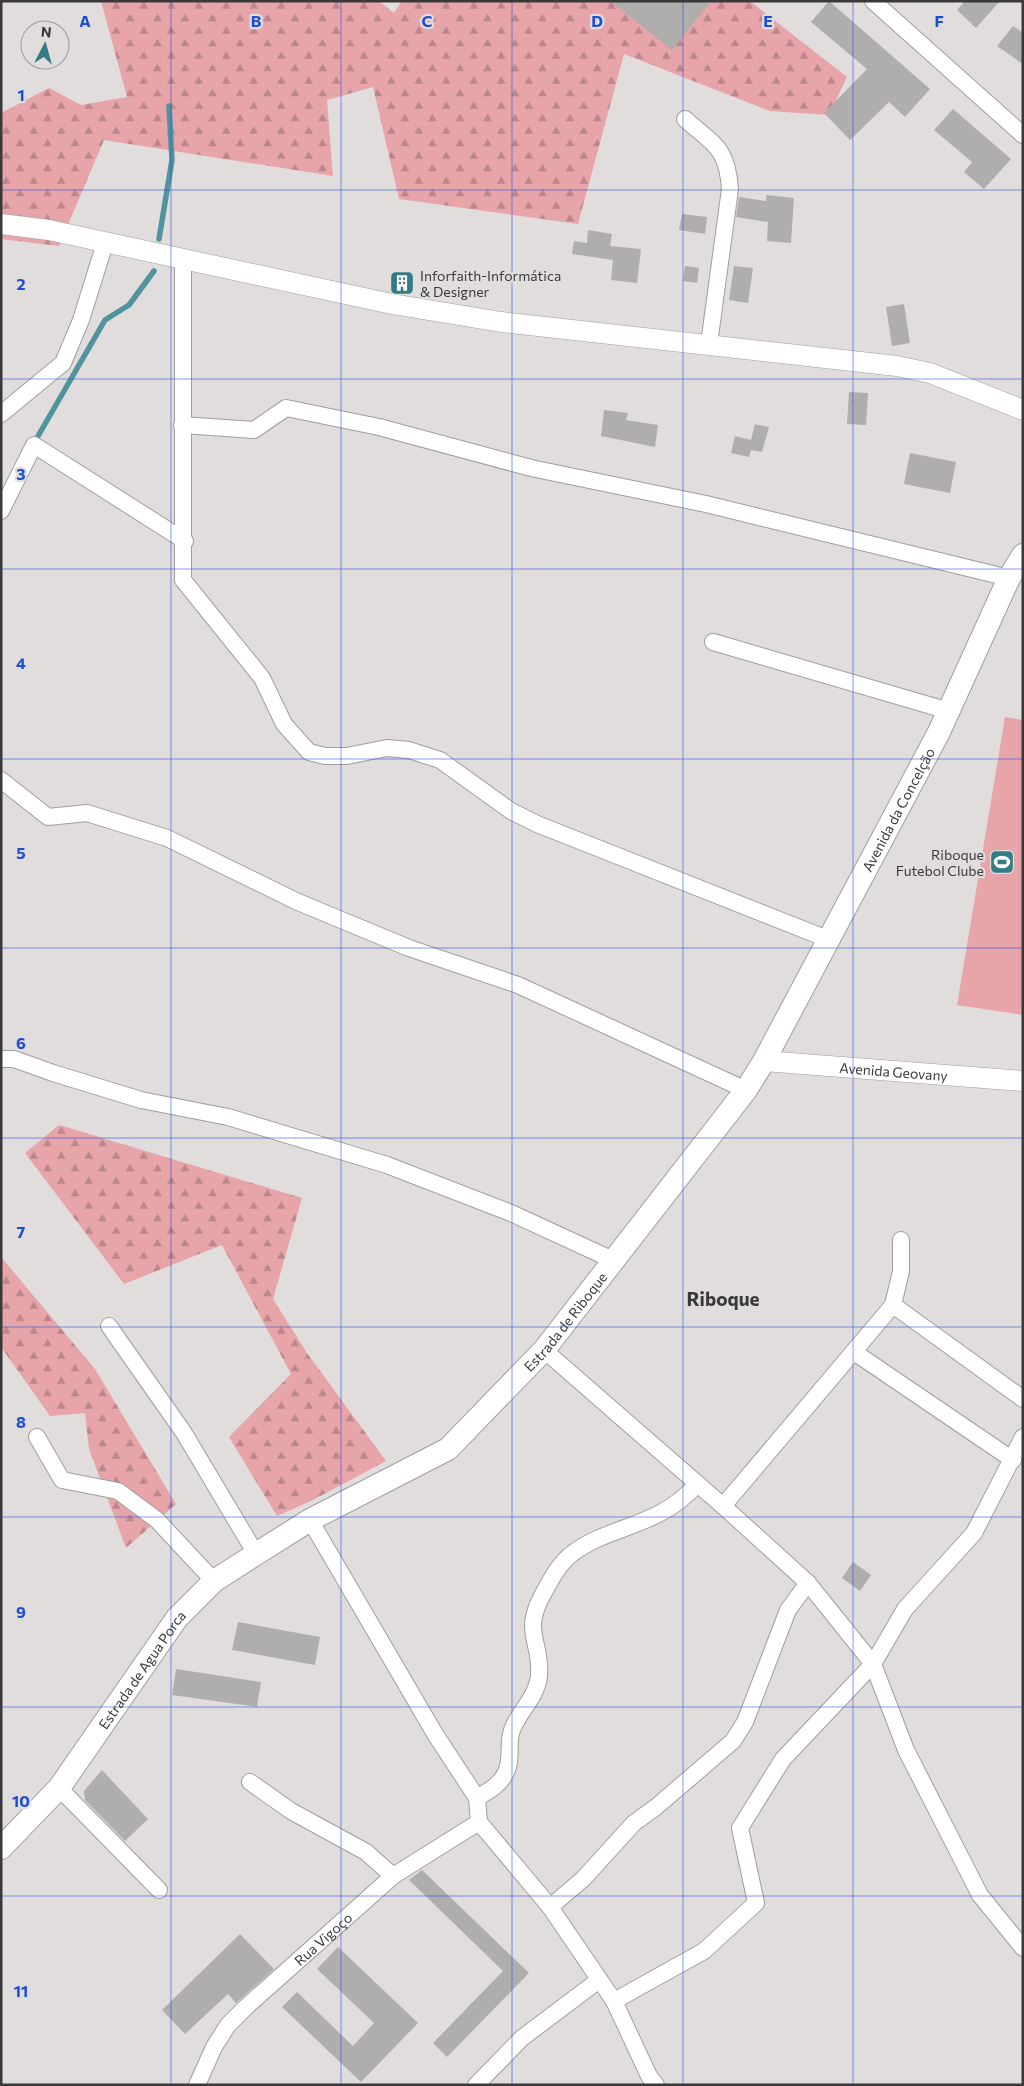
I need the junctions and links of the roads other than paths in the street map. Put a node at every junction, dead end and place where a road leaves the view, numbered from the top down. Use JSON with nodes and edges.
{"nodes":[{"id":1,"x":873,"y":1,"type":"edge"},
{"id":2,"x":685,"y":119,"type":"dead end"},
{"id":3,"x":1023,"y":135,"type":"edge"},
{"id":4,"x":1,"y":224,"type":"edge"},
{"id":5,"x":105,"y":243,"type":"junction"},
{"id":6,"x":182,"y":260,"type":"junction"},
{"id":7,"x":709,"y":344,"type":"junction"},
{"id":8,"x":1023,"y":410,"type":"edge"},
{"id":9,"x":1,"y":414,"type":"edge"},
{"id":10,"x":182,"y":425,"type":"junction"},
{"id":11,"x":1,"y":511,"type":"edge"},
{"id":12,"x":185,"y":541,"type":"junction"},
{"id":13,"x":1023,"y":555,"type":"edge"},
{"id":14,"x":1009,"y":578,"type":"junction"},
{"id":15,"x":713,"y":642,"type":"dead end"},
{"id":16,"x":949,"y":711,"type":"junction"},
{"id":17,"x":1,"y":780,"type":"edge"},
{"id":18,"x":830,"y":940,"type":"junction"},
{"id":19,"x":1,"y":1058,"type":"edge"},
{"id":20,"x":764,"y":1062,"type":"junction"},
{"id":21,"x":1023,"y":1081,"type":"edge"},
{"id":22,"x":746,"y":1090,"type":"junction"},
{"id":23,"x":901,"y":1240,"type":"dead end"},
{"id":24,"x":614,"y":1260,"type":"junction"},
{"id":25,"x":892,"y":1305,"type":"junction"},
{"id":26,"x":109,"y":1326,"type":"dead end"},
{"id":27,"x":544,"y":1350,"type":"junction"},
{"id":28,"x":854,"y":1352,"type":"junction"},
{"id":29,"x":1023,"y":1399,"type":"edge"},
{"id":30,"x":37,"y":1436,"type":"dead end"},
{"id":31,"x":1023,"y":1437,"type":"edge"},
{"id":32,"x":1013,"y":1460,"type":"junction"},
{"id":33,"x":698,"y":1484,"type":"junction"},
{"id":34,"x":723,"y":1506,"type":"junction"},
{"id":35,"x":310,"y":1520,"type":"junction"},
{"id":36,"x":256,"y":1554,"type":"junction"},
{"id":37,"x":214,"y":1581,"type":"junction"},
{"id":38,"x":808,"y":1583,"type":"junction"},
{"id":39,"x":873,"y":1664,"type":"junction"},
{"id":40,"x":250,"y":1782,"type":"dead end"},
{"id":41,"x":59,"y":1788,"type":"junction"},
{"id":42,"x":477,"y":1798,"type":"junction"},
{"id":43,"x":479,"y":1822,"type":"junction"},
{"id":44,"x":1,"y":1848,"type":"edge"},
{"id":45,"x":393,"y":1876,"type":"junction"},
{"id":46,"x":159,"y":1890,"type":"dead end"},
{"id":47,"x":550,"y":1908,"type":"junction"},
{"id":48,"x":1023,"y":1948,"type":"edge"},
{"id":49,"x":599,"y":1980,"type":"junction"},
{"id":50,"x":614,"y":2001,"type":"junction"},
{"id":51,"x":197,"y":2085,"type":"edge"},
{"id":52,"x":476,"y":2085,"type":"edge"},
{"id":53,"x":656,"y":2085,"type":"edge"}],
"edges":[{"from":1,"to":3,"type":"street"},
{"from":2,"to":7,"type":"street"},
{"from":4,"to":5,"type":"street"},
{"from":5,"to":6,"type":"street"},
{"from":5,"to":9,"type":"street"},
{"from":6,"to":7,"type":"street"},
{"from":6,"to":10,"type":"street"},
{"from":7,"to":8,"type":"street"},
{"from":10,"to":12,"type":"street"},
{"from":10,"to":14,"type":"street"},
{"from":11,"to":12,"type":"street"},
{"from":12,"to":18,"type":"street"},
{"from":13,"to":14,"type":"main road","name":"Avenida da Concelção"},
{"from":14,"to":16,"type":"main road","name":"Avenida da Concelção"},
{"from":15,"to":16,"type":"street"},
{"from":16,"to":18,"type":"main road","name":"Avenida da Concelção"},
{"from":17,"to":22,"type":"street"},
{"from":18,"to":20,"type":"main road","name":"Avenida da Concelção"},
{"from":19,"to":24,"type":"street"},
{"from":20,"to":21,"type":"street","name":"Avenida Geovany"},
{"from":20,"to":22,"type":"main road","name":"Estrada de Riboque"},
{"from":22,"to":24,"type":"main road","name":"Estrada de Riboque"},
{"from":23,"to":25,"type":"street"},
{"from":24,"to":27,"type":"main road","name":"Estrada de Riboque"},
{"from":25,"to":28,"type":"street"},
{"from":25,"to":29,"type":"street"},
{"from":26,"to":36,"type":"street"},
{"from":27,"to":33,"type":"street"},
{"from":27,"to":35,"type":"main road","name":"Estrada de Riboque"},
{"from":28,"to":32,"type":"street"},
{"from":28,"to":34,"type":"street"},
{"from":30,"to":37,"type":"street"},
{"from":31,"to":32,"type":"street"},
{"from":32,"to":39,"type":"street"},
{"from":33,"to":34,"type":"street"},
{"from":33,"to":42,"type":"street"},
{"from":34,"to":38,"type":"street"},
{"from":35,"to":36,"type":"main road","name":"Estrada de Agua Porca"},
{"from":35,"to":42,"type":"street"},
{"from":36,"to":37,"type":"main road","name":"Estrada de Agua Porca"},
{"from":37,"to":41,"type":"main road","name":"Estrada de Agua Porca"},
{"from":38,"to":39,"type":"street"},
{"from":38,"to":47,"type":"street"},
{"from":39,"to":48,"type":"street"},
{"from":39,"to":50,"type":"street"},
{"from":40,"to":45,"type":"street"},
{"from":41,"to":44,"type":"main road","name":"Estrada de Agua Porca"},
{"from":41,"to":46,"type":"street"},
{"from":42,"to":43,"type":"street"},
{"from":43,"to":45,"type":"street","name":"Rua Vigoço"},
{"from":43,"to":47,"type":"street"},
{"from":45,"to":51,"type":"street","name":"Rua Vigoço"},
{"from":47,"to":49,"type":"street"},
{"from":49,"to":50,"type":"street"},
{"from":49,"to":52,"type":"street"},
{"from":50,"to":53,"type":"street"}]}
